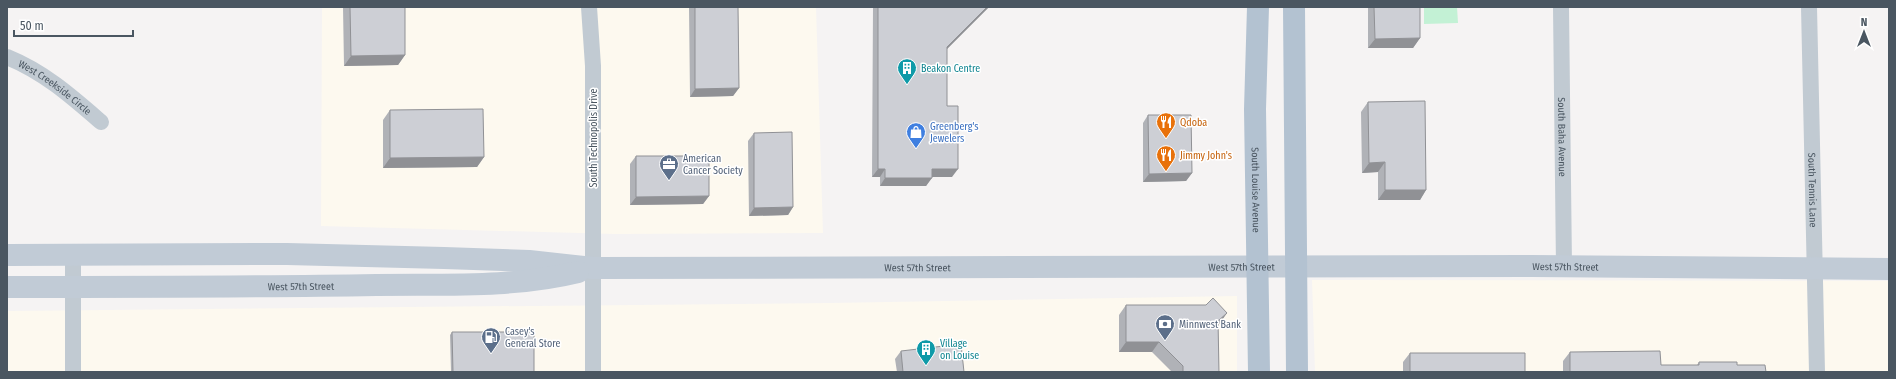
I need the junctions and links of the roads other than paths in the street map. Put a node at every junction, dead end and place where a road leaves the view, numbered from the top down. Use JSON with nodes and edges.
{"nodes":[{"id":1,"x":588,"y":7,"type":"edge"},
{"id":2,"x":1258,"y":7,"type":"edge"},
{"id":3,"x":1294,"y":7,"type":"edge"},
{"id":4,"x":1561,"y":7,"type":"edge"},
{"id":5,"x":1809,"y":7,"type":"edge"},
{"id":6,"x":7,"y":57,"type":"edge"},
{"id":7,"x":101,"y":122,"type":"dead end"},
{"id":8,"x":72,"y":254,"type":"junction"},
{"id":9,"x":7,"y":255,"type":"edge"},
{"id":10,"x":1296,"y":266,"type":"junction"},
{"id":11,"x":1258,"y":267,"type":"junction"},
{"id":12,"x":1564,"y":267,"type":"junction"},
{"id":13,"x":593,"y":268,"type":"junction"},
{"id":14,"x":1816,"y":269,"type":"junction"},
{"id":15,"x":1889,"y":269,"type":"edge"},
{"id":16,"x":7,"y":287,"type":"edge"},
{"id":17,"x":73,"y":287,"type":"junction"},
{"id":18,"x":73,"y":372,"type":"edge"},
{"id":19,"x":593,"y":372,"type":"edge"},
{"id":20,"x":1259,"y":372,"type":"edge"},
{"id":21,"x":1297,"y":372,"type":"edge"},
{"id":22,"x":1817,"y":372,"type":"edge"}],
"edges":[{"from":1,"to":13,"type":"street","name":"South Technopolis Drive"},
{"from":2,"to":11,"type":"main road","name":"South Louise Avenue"},
{"from":3,"to":10,"type":"main road"},
{"from":4,"to":12,"type":"street","name":"South Baha Avenue"},
{"from":5,"to":14,"type":"street","name":"South Tennis Lane"},
{"from":6,"to":7,"type":"street","name":"West Creekside Circle"},
{"from":8,"to":9,"type":"main road","name":"West 57th Street"},
{"from":8,"to":13,"type":"main road","name":"West 57th Street"},
{"from":8,"to":17,"type":"street"},
{"from":10,"to":11,"type":"main road","name":"West 57th Street"},
{"from":10,"to":12,"type":"main road","name":"West 57th Street"},
{"from":10,"to":21,"type":"main road"},
{"from":11,"to":13,"type":"main road","name":"West 57th Street"},
{"from":11,"to":20,"type":"main road","name":"South Louise Avenue"},
{"from":12,"to":14,"type":"main road","name":"West 57th Street"},
{"from":13,"to":17,"type":"main road","name":"West 57th Street"},
{"from":13,"to":19,"type":"street","name":"South Technopolis Drive"},
{"from":14,"to":15,"type":"main road","name":"West 57th Street"},
{"from":14,"to":22,"type":"street","name":"South Tennis Lane"},
{"from":16,"to":17,"type":"main road","name":"West 57th Street"},
{"from":17,"to":18,"type":"street"}]}
